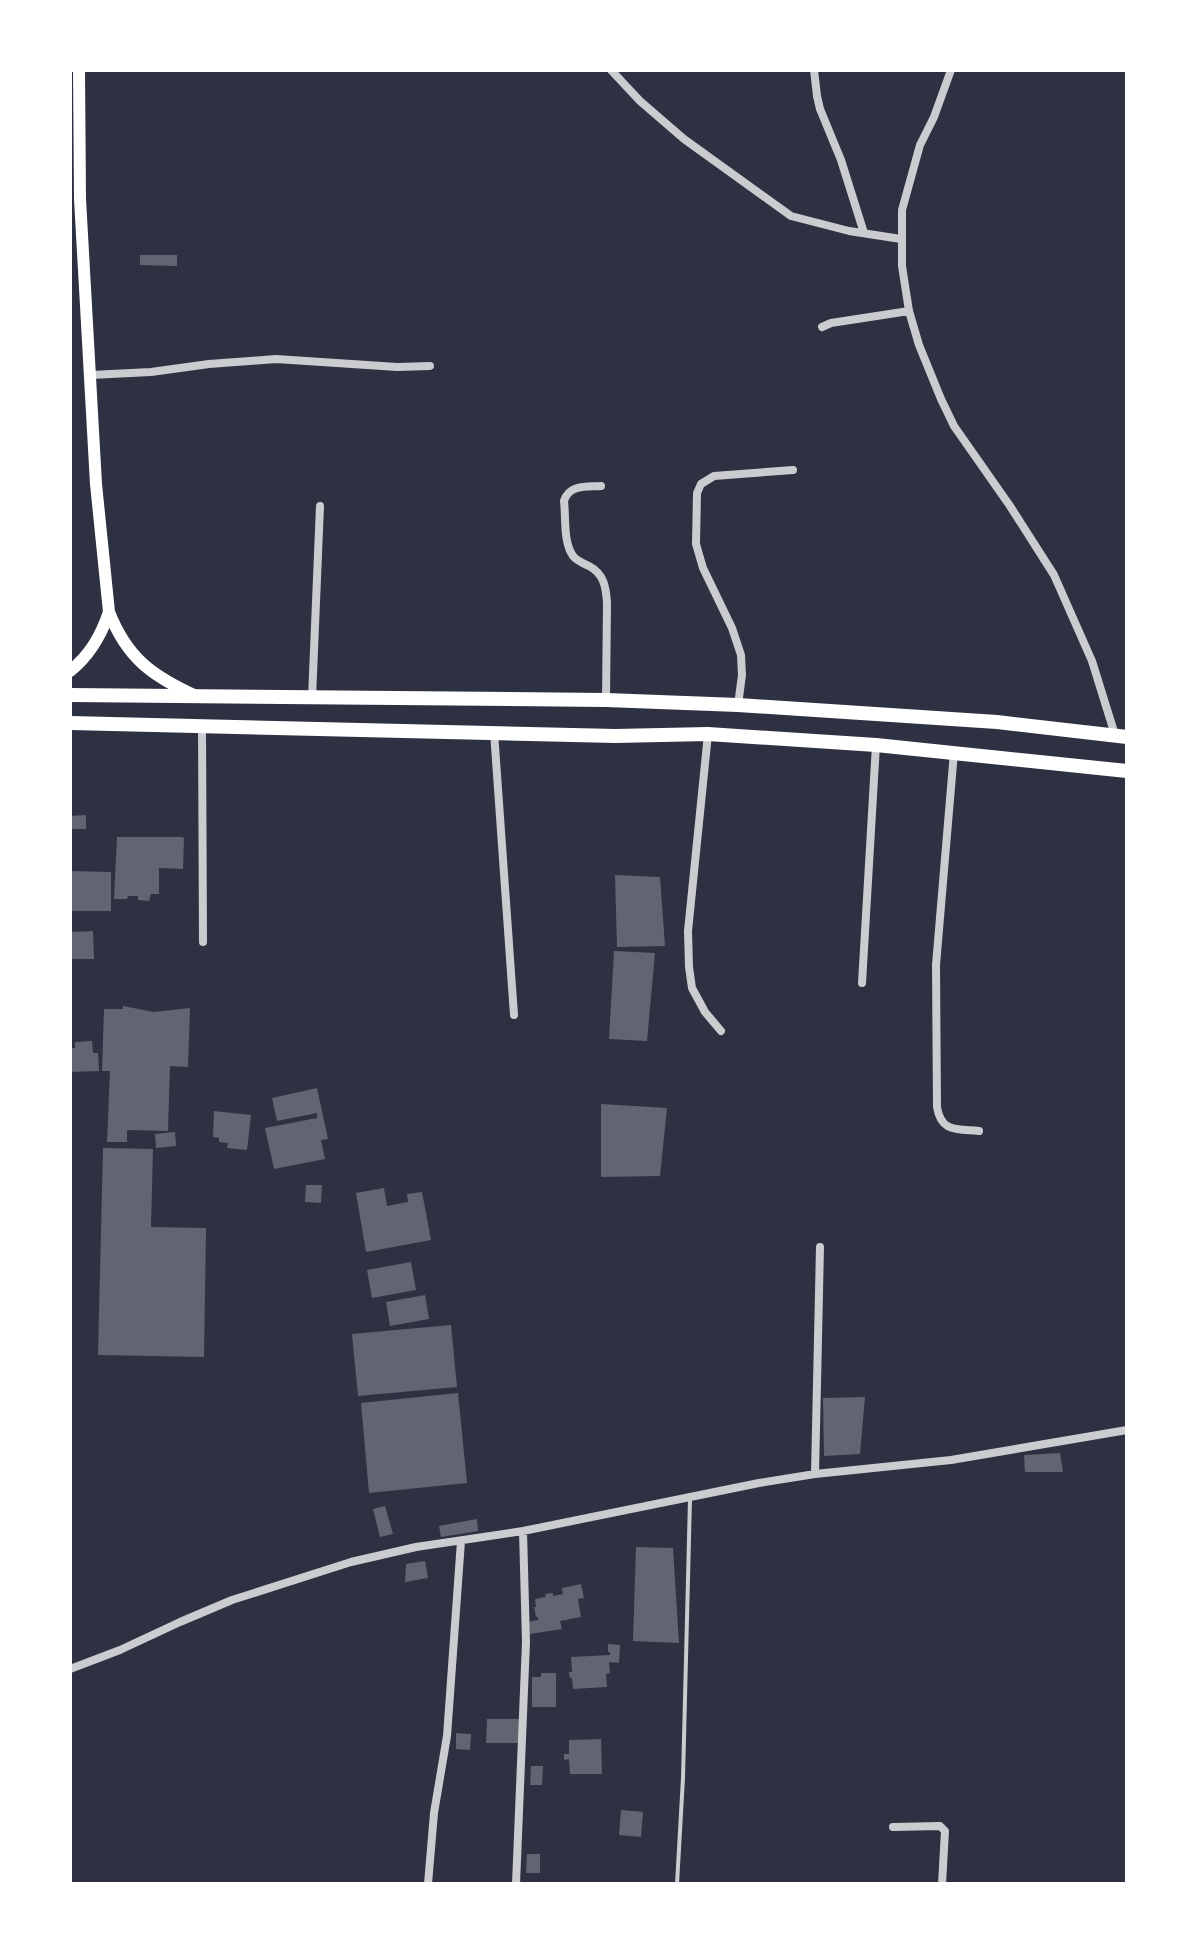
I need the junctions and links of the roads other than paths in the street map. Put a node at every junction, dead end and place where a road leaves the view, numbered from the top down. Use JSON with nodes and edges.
{"nodes":[{"id":1,"x":79,"y":70,"type":"edge"},
{"id":2,"x":611,"y":70,"type":"edge"},
{"id":3,"x":814,"y":70,"type":"edge"},
{"id":4,"x":951,"y":70,"type":"edge"},
{"id":5,"x":864,"y":233,"type":"junction"},
{"id":6,"x":901,"y":239,"type":"junction"},
{"id":7,"x":909,"y":311,"type":"junction"},
{"id":8,"x":822,"y":327,"type":"dead end"},
{"id":9,"x":430,"y":366,"type":"dead end"},
{"id":10,"x":91,"y":375,"type":"junction"},
{"id":11,"x":793,"y":470,"type":"dead end"},
{"id":12,"x":601,"y":486,"type":"dead end"},
{"id":13,"x":320,"y":506,"type":"dead end"},
{"id":14,"x":109,"y":612,"type":"junction"},
{"id":15,"x":70,"y":671,"type":"edge"},
{"id":16,"x":70,"y":695,"type":"edge"},
{"id":17,"x":197,"y":696,"type":"junction"},
{"id":18,"x":312,"y":698,"type":"junction"},
{"id":19,"x":606,"y":700,"type":"junction"},
{"id":20,"x":738,"y":705,"type":"junction"},
{"id":21,"x":70,"y":723,"type":"edge"},
{"id":22,"x":202,"y":725,"type":"junction"},
{"id":23,"x":494,"y":732,"type":"junction"},
{"id":24,"x":708,"y":734,"type":"junction"},
{"id":25,"x":1121,"y":736,"type":"edge"},
{"id":26,"x":876,"y":745,"type":"junction"},
{"id":27,"x":954,"y":752,"type":"junction"},
{"id":28,"x":1127,"y":771,"type":"edge"},
{"id":29,"x":203,"y":942,"type":"dead end"},
{"id":30,"x":862,"y":983,"type":"dead end"},
{"id":31,"x":514,"y":1015,"type":"dead end"},
{"id":32,"x":721,"y":1031,"type":"dead end"},
{"id":33,"x":979,"y":1131,"type":"dead end"},
{"id":34,"x":820,"y":1247,"type":"dead end"},
{"id":35,"x":1127,"y":1430,"type":"edge"},
{"id":36,"x":815,"y":1474,"type":"junction"},
{"id":37,"x":690,"y":1496,"type":"junction"},
{"id":38,"x":523,"y":1531,"type":"junction"},
{"id":39,"x":461,"y":1541,"type":"junction"},
{"id":40,"x":70,"y":1669,"type":"edge"},
{"id":41,"x":893,"y":1827,"type":"dead end"},
{"id":42,"x":428,"y":1884,"type":"edge"},
{"id":43,"x":516,"y":1884,"type":"edge"},
{"id":44,"x":677,"y":1884,"type":"edge"},
{"id":45,"x":942,"y":1884,"type":"edge"}],
"edges":[{"from":1,"to":10,"type":"main road"},
{"from":2,"to":5,"type":"street"},
{"from":3,"to":5,"type":"street"},
{"from":4,"to":6,"type":"street"},
{"from":5,"to":6,"type":"street"},
{"from":6,"to":7,"type":"street"},
{"from":7,"to":8,"type":"street"},
{"from":7,"to":25,"type":"street"},
{"from":9,"to":10,"type":"street"},
{"from":10,"to":14,"type":"main road"},
{"from":11,"to":20,"type":"street"},
{"from":12,"to":19,"type":"street"},
{"from":13,"to":18,"type":"street"},
{"from":14,"to":15,"type":"main road"},
{"from":14,"to":17,"type":"main road"},
{"from":16,"to":17,"type":"highway"},
{"from":17,"to":18,"type":"highway"},
{"from":18,"to":19,"type":"highway"},
{"from":19,"to":20,"type":"highway"},
{"from":20,"to":25,"type":"highway"},
{"from":21,"to":22,"type":"highway"},
{"from":22,"to":23,"type":"highway"},
{"from":22,"to":29,"type":"street"},
{"from":23,"to":24,"type":"highway"},
{"from":23,"to":31,"type":"street"},
{"from":24,"to":26,"type":"highway"},
{"from":24,"to":32,"type":"street"},
{"from":26,"to":27,"type":"highway"},
{"from":26,"to":30,"type":"street"},
{"from":27,"to":28,"type":"highway"},
{"from":27,"to":33,"type":"street"},
{"from":34,"to":36,"type":"street"},
{"from":35,"to":36,"type":"street"},
{"from":36,"to":37,"type":"street"},
{"from":37,"to":38,"type":"street"},
{"from":37,"to":44,"type":"lane"},
{"from":38,"to":39,"type":"street"},
{"from":38,"to":43,"type":"street"},
{"from":39,"to":40,"type":"street"},
{"from":39,"to":42,"type":"street"},
{"from":41,"to":45,"type":"street"}]}
